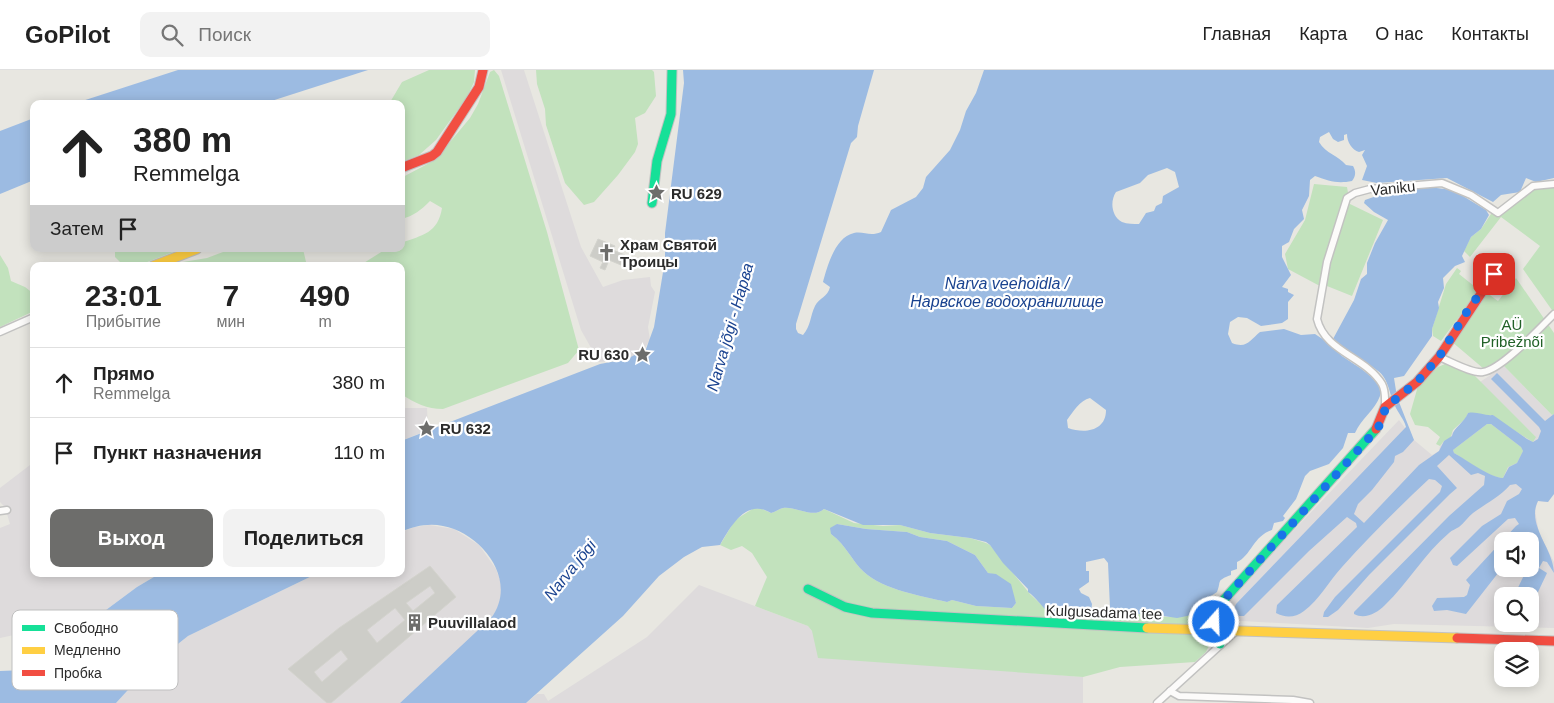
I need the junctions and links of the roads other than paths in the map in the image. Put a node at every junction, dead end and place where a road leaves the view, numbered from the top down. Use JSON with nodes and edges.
{"nodes":[{"id":1,"x":483,"y":70,"type":"edge"},
{"id":2,"x":672,"y":70,"type":"edge"},
{"id":3,"x":405,"y":166,"type":"edge"},
{"id":4,"x":1554,"y":184,"type":"edge"},
{"id":5,"x":652,"y":203,"type":"dead end"},
{"id":6,"x":189,"y":252,"type":"edge"},
{"id":7,"x":163,"y":262,"type":"edge"},
{"id":8,"x":1494,"y":274,"type":"dead end"},
{"id":9,"x":1554,"y":314,"type":"edge"},
{"id":10,"x":30,"y":319,"type":"edge"},
{"id":11,"x":0,"y":332,"type":"edge"},
{"id":12,"x":1439,"y":357,"type":"junction"},
{"id":13,"x":1388,"y":405,"type":"junction"},
{"id":14,"x":808,"y":589,"type":"dead end"},
{"id":15,"x":1216,"y":629,"type":"junction"},
{"id":16,"x":1237,"y":630,"type":"junction"},
{"id":17,"x":1554,"y":641,"type":"edge"},
{"id":18,"x":1220,"y":644,"type":"junction"},
{"id":19,"x":1170,"y":691,"type":"junction"},
{"id":20,"x":1157,"y":703,"type":"edge"},
{"id":21,"x":1310,"y":703,"type":"edge"}],
"edges":[{"from":1,"to":3,"type":"street"},
{"from":2,"to":5,"type":"street"},
{"from":4,"to":13,"type":"street","name":"Vaniku"},
{"from":6,"to":7,"type":"street"},
{"from":8,"to":12,"type":"street"},
{"from":9,"to":12,"type":"street"},
{"from":10,"to":11,"type":"street"},
{"from":12,"to":13,"type":"street"},
{"from":13,"to":15,"type":"street"},
{"from":14,"to":15,"type":"street","name":"Kulgusadama tee"},
{"from":15,"to":16,"type":"street","name":"Kulgusadama tee"},
{"from":15,"to":18,"type":"street"},
{"from":16,"to":17,"type":"street","name":"Kulgusadama tee"},
{"from":16,"to":18,"type":"street"},
{"from":18,"to":19,"type":"street"},
{"from":19,"to":20,"type":"street"},
{"from":19,"to":21,"type":"street"}]}
